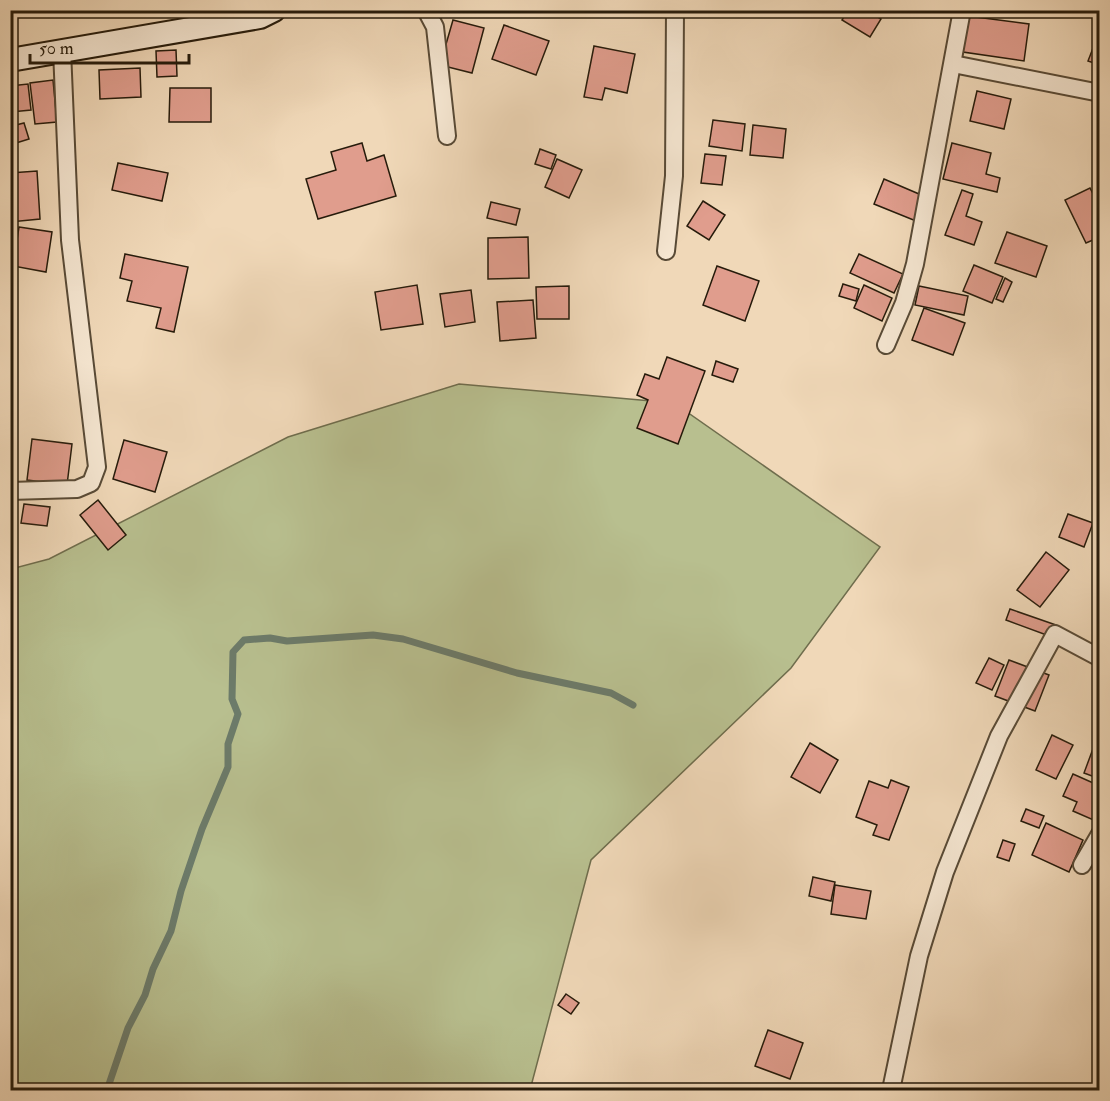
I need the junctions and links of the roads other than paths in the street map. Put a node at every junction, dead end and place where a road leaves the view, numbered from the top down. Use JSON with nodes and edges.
{"nodes":[{"id":1,"x":274,"y":10,"type":"edge"},
{"id":2,"x":426,"y":10,"type":"edge"},
{"id":3,"x":675,"y":10,"type":"edge"},
{"id":4,"x":962,"y":10,"type":"edge"},
{"id":5,"x":62,"y":50,"type":"junction"},
{"id":6,"x":10,"y":60,"type":"edge"},
{"id":7,"x":953,"y":64,"type":"junction"},
{"id":8,"x":1100,"y":93,"type":"edge"},
{"id":9,"x":447,"y":136,"type":"dead end"},
{"id":10,"x":666,"y":251,"type":"dead end"},
{"id":11,"x":886,"y":345,"type":"dead end"},
{"id":12,"x":10,"y":491,"type":"edge"},
{"id":13,"x":1100,"y":657,"type":"edge"},
{"id":14,"x":1100,"y":834,"type":"edge"},
{"id":15,"x":1082,"y":865,"type":"dead end"},
{"id":16,"x":891,"y":1090,"type":"edge"}],
"edges":[{"from":1,"to":5,"type":"main road"},
{"from":2,"to":9,"type":"street"},
{"from":3,"to":10,"type":"street"},
{"from":4,"to":7,"type":"street"},
{"from":5,"to":6,"type":"main road"},
{"from":5,"to":12,"type":"street"},
{"from":7,"to":8,"type":"street"},
{"from":7,"to":11,"type":"street"},
{"from":13,"to":16,"type":"street"},
{"from":14,"to":15,"type":"street"}]}
